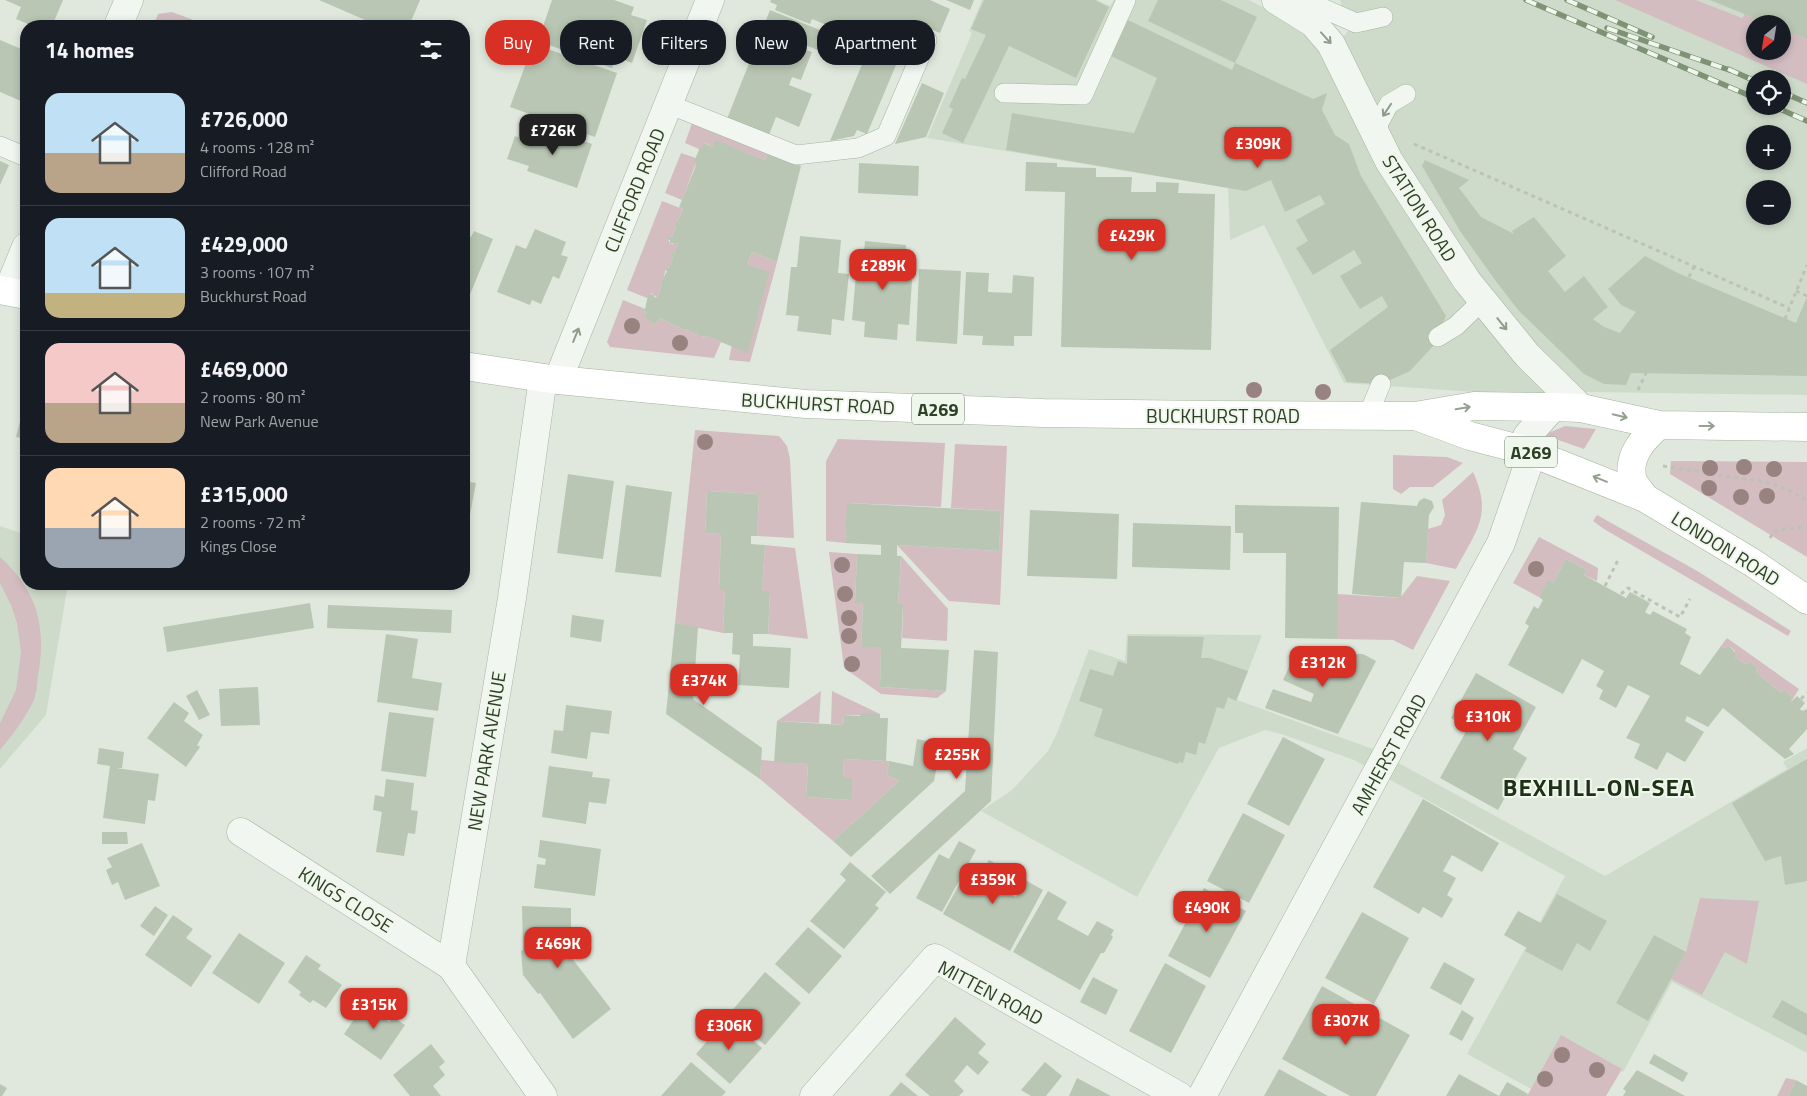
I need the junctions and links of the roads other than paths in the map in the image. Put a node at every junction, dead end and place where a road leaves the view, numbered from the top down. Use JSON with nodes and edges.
{"nodes":[{"id":1,"x":129,"y":0,"type":"edge"},
{"id":2,"x":710,"y":0,"type":"edge"},
{"id":3,"x":1126,"y":0,"type":"edge"},
{"id":4,"x":1283,"y":3,"type":"edge"},
{"id":5,"x":1382,"y":17,"type":"dead end"},
{"id":6,"x":121,"y":20,"type":"edge"},
{"id":7,"x":916,"y":65,"type":"edge"},
{"id":8,"x":1004,"y":93,"type":"dead end"},
{"id":9,"x":1406,"y":94,"type":"dead end"},
{"id":10,"x":668,"y":104,"type":"junction"},
{"id":11,"x":1374,"y":132,"type":"junction"},
{"id":12,"x":0,"y":146,"type":"edge"},
{"id":13,"x":20,"y":154,"type":"edge"},
{"id":14,"x":20,"y":265,"type":"edge"},
{"id":15,"x":11,"y":292,"type":"edge"},
{"id":16,"x":1484,"y":300,"type":"junction"},
{"id":17,"x":1438,"y":337,"type":"dead end"},
{"id":18,"x":470,"y":367,"type":"edge"},
{"id":19,"x":550,"y":379,"type":"junction"},
{"id":20,"x":1381,"y":384,"type":"dead end"},
{"id":21,"x":1553,"y":407,"type":"junction"},
{"id":22,"x":1581,"y":408,"type":"junction"},
{"id":23,"x":1368,"y":415,"type":"junction"},
{"id":24,"x":1415,"y":416,"type":"junction"},
{"id":25,"x":1659,"y":425,"type":"junction"},
{"id":26,"x":1807,"y":427,"type":"edge"},
{"id":27,"x":1527,"y":451,"type":"junction"},
{"id":28,"x":1644,"y":498,"type":"junction"},
{"id":29,"x":1807,"y":600,"type":"edge"},
{"id":30,"x":241,"y":832,"type":"dead end"},
{"id":31,"x":451,"y":966,"type":"junction"},
{"id":32,"x":544,"y":1096,"type":"edge"},
{"id":33,"x":814,"y":1096,"type":"edge"},
{"id":34,"x":1179,"y":1096,"type":"edge"},
{"id":35,"x":1202,"y":1096,"type":"edge"}],
"edges":[{"from":1,"to":6,"type":"street"},
{"from":2,"to":10,"type":"street","name":"CLIFFORD ROAD"},
{"from":3,"to":8,"type":"lane"},
{"from":4,"to":5,"type":"lane"},
{"from":4,"to":11,"type":"street","name":"STATION ROAD","one_way":true},
{"from":7,"to":10,"type":"lane"},
{"from":9,"to":11,"type":"lane","one_way":true},
{"from":19,"to":10,"type":"street","name":"CLIFFORD ROAD","one_way":true},
{"from":11,"to":16,"type":"street","name":"STATION ROAD"},
{"from":12,"to":13,"type":"lane"},
{"from":14,"to":15,"type":"street"},
{"from":16,"to":17,"type":"lane"},
{"from":16,"to":22,"type":"street","name":"STATION ROAD","one_way":true},
{"from":18,"to":19,"type":"main road","name":"BUCKHURST ROAD","number":"A269"},
{"from":19,"to":23,"type":"main road","name":"BUCKHURST ROAD","number":"A269"},
{"from":19,"to":31,"type":"street","name":"NEW PARK AVENUE"},
{"from":20,"to":23,"type":"lane"},
{"from":21,"to":22,"type":"main road","name":"BUCKHURST ROAD","number":"A269"},
{"from":24,"to":21,"type":"main road","name":"BUCKHURST ROAD","number":"A269","one_way":true},
{"from":21,"to":27,"type":"street","name":"AMHERST ROAD"},
{"from":22,"to":25,"type":"main road","name":"BUCKHURST ROAD","number":"A269","one_way":true},
{"from":23,"to":24,"type":"main road","name":"BUCKHURST ROAD","number":"A269"},
{"from":24,"to":27,"type":"main road","name":"BUCKHURST ROAD","number":"A269"},
{"from":25,"to":26,"type":"main road","number":"A269","one_way":true},
{"from":25,"to":28,"type":"main road"},
{"from":28,"to":27,"type":"main road","name":"BUCKHURST ROAD","number":"A269","one_way":true},
{"from":27,"to":35,"type":"street","name":"AMHERST ROAD"},
{"from":28,"to":29,"type":"main road","name":"LONDON ROAD","number":"A269"},
{"from":30,"to":31,"type":"street","name":"KINGS CLOSE"},
{"from":31,"to":32,"type":"street"},
{"from":33,"to":34,"type":"street","name":"MITTEN ROAD"}]}
